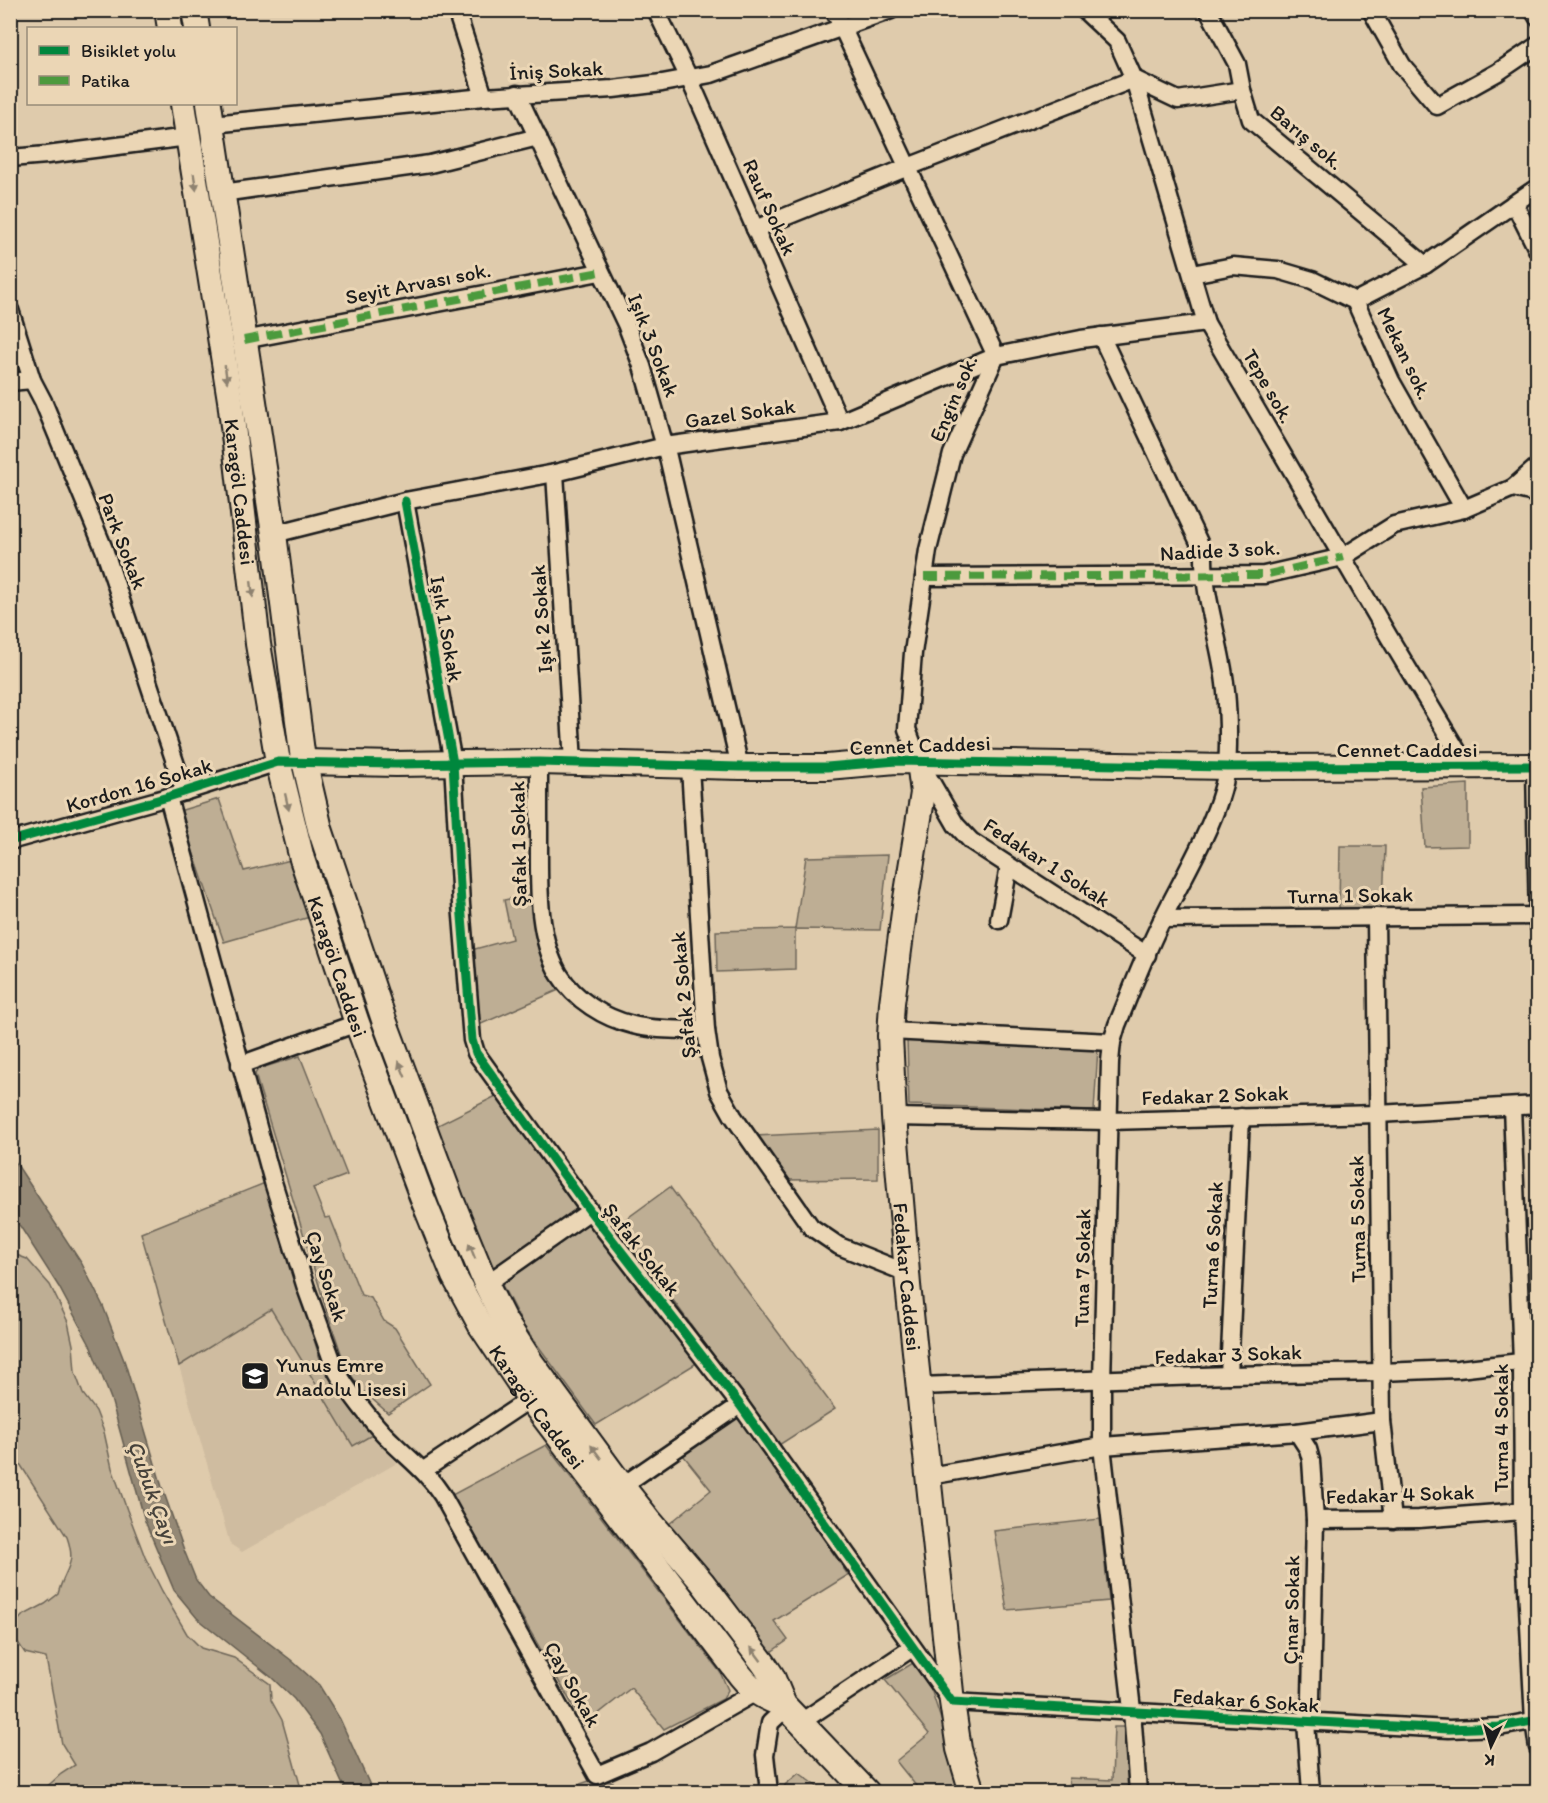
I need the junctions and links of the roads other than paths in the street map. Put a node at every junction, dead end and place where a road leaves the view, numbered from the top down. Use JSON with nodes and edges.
{"nodes":[{"id":1,"x":167,"y":10,"type":"edge"},
{"id":2,"x":194,"y":10,"type":"edge"},
{"id":3,"x":456,"y":10,"type":"edge"},
{"id":4,"x":656,"y":10,"type":"edge"},
{"id":5,"x":834,"y":10,"type":"edge"},
{"id":6,"x":891,"y":10,"type":"edge"},
{"id":7,"x":1084,"y":10,"type":"edge"},
{"id":8,"x":1208,"y":10,"type":"edge"},
{"id":9,"x":1371,"y":10,"type":"edge"},
{"id":10,"x":1533,"y":10,"type":"edge"},
{"id":11,"x":1538,"y":18,"type":"edge"},
{"id":12,"x":170,"y":27,"type":"edge"},
{"id":13,"x":197,"y":27,"type":"edge"},
{"id":14,"x":843,"y":27,"type":"junction"},
{"id":15,"x":1538,"y":45,"type":"edge"},
{"id":16,"x":689,"y":78,"type":"junction"},
{"id":17,"x":1134,"y":79,"type":"junction"},
{"id":18,"x":1242,"y":90,"type":"junction"},
{"id":19,"x":517,"y":94,"type":"junction"},
{"id":20,"x":484,"y":97,"type":"junction"},
{"id":21,"x":183,"y":105,"type":"edge"},
{"id":22,"x":210,"y":114,"type":"edge"},
{"id":23,"x":188,"y":137,"type":"junction"},
{"id":24,"x":538,"y":137,"type":"junction"},
{"id":25,"x":10,"y":158,"type":"edge"},
{"id":26,"x":908,"y":167,"type":"junction"},
{"id":27,"x":1538,"y":187,"type":"edge"},
{"id":28,"x":222,"y":193,"type":"junction"},
{"id":29,"x":1514,"y":203,"type":"junction"},
{"id":30,"x":755,"y":229,"type":"junction"},
{"id":31,"x":1538,"y":251,"type":"edge"},
{"id":32,"x":1425,"y":265,"type":"junction"},
{"id":33,"x":600,"y":272,"type":"junction"},
{"id":34,"x":1192,"y":274,"type":"junction"},
{"id":35,"x":1355,"y":302,"type":"junction"},
{"id":36,"x":10,"y":310,"type":"edge"},
{"id":37,"x":1206,"y":323,"type":"junction"},
{"id":38,"x":1101,"y":336,"type":"junction"},
{"id":39,"x":244,"y":340,"type":"junction"},
{"id":40,"x":996,"y":356,"type":"junction"},
{"id":41,"x":32,"y":380,"type":"junction"},
{"id":42,"x":10,"y":382,"type":"edge"},
{"id":43,"x":840,"y":422,"type":"junction"},
{"id":44,"x":665,"y":446,"type":"junction"},
{"id":45,"x":1538,"y":466,"type":"edge"},
{"id":46,"x":555,"y":473,"type":"junction"},
{"id":47,"x":1513,"y":488,"type":"junction"},
{"id":48,"x":1538,"y":494,"type":"edge"},
{"id":49,"x":405,"y":501,"type":"junction"},
{"id":50,"x":1464,"y":509,"type":"junction"},
{"id":51,"x":274,"y":534,"type":"junction"},
{"id":52,"x":1343,"y":557,"type":"junction"},
{"id":53,"x":1203,"y":576,"type":"junction"},
{"id":54,"x":924,"y":577,"type":"junction"},
{"id":55,"x":919,"y":761,"type":"junction"},
{"id":56,"x":278,"y":762,"type":"junction"},
{"id":57,"x":304,"y":762,"type":"junction"},
{"id":58,"x":539,"y":762,"type":"junction"},
{"id":59,"x":573,"y":762,"type":"junction"},
{"id":60,"x":453,"y":763,"type":"junction"},
{"id":61,"x":1467,"y":766,"type":"junction"},
{"id":62,"x":1536,"y":766,"type":"edge"},
{"id":63,"x":690,"y":767,"type":"junction"},
{"id":64,"x":740,"y":767,"type":"junction"},
{"id":65,"x":1227,"y":767,"type":"junction"},
{"id":66,"x":186,"y":792,"type":"junction"},
{"id":67,"x":168,"y":797,"type":"junction"},
{"id":68,"x":10,"y":841,"type":"edge"},
{"id":69,"x":1009,"y":866,"type":"junction"},
{"id":70,"x":1537,"y":916,"type":"edge"},
{"id":71,"x":1376,"y":917,"type":"junction"},
{"id":72,"x":1162,"y":919,"type":"junction"},
{"id":73,"x":999,"y":920,"type":"dead end"},
{"id":74,"x":1538,"y":926,"type":"edge"},
{"id":75,"x":1147,"y":955,"type":"junction"},
{"id":76,"x":357,"y":1023,"type":"junction"},
{"id":77,"x":706,"y":1030,"type":"junction"},
{"id":78,"x":890,"y":1032,"type":"junction"},
{"id":79,"x":1112,"y":1042,"type":"junction"},
{"id":80,"x":240,"y":1065,"type":"junction"},
{"id":81,"x":1538,"y":1105,"type":"edge"},
{"id":82,"x":1512,"y":1107,"type":"junction"},
{"id":83,"x":1378,"y":1114,"type":"junction"},
{"id":84,"x":894,"y":1117,"type":"junction"},
{"id":85,"x":1241,"y":1117,"type":"junction"},
{"id":86,"x":1108,"y":1121,"type":"junction"},
{"id":87,"x":590,"y":1211,"type":"junction"},
{"id":88,"x":907,"y":1273,"type":"junction"},
{"id":89,"x":486,"y":1284,"type":"junction"},
{"id":90,"x":1530,"y":1361,"type":"edge"},
{"id":91,"x":1381,"y":1372,"type":"junction"},
{"id":92,"x":1229,"y":1375,"type":"junction"},
{"id":93,"x":1101,"y":1381,"type":"junction"},
{"id":94,"x":919,"y":1386,"type":"junction"},
{"id":95,"x":530,"y":1400,"type":"junction"},
{"id":96,"x":740,"y":1406,"type":"junction"},
{"id":97,"x":1382,"y":1421,"type":"junction"},
{"id":98,"x":1298,"y":1432,"type":"junction"},
{"id":99,"x":1102,"y":1446,"type":"junction"},
{"id":100,"x":424,"y":1470,"type":"junction"},
{"id":101,"x":929,"y":1476,"type":"junction"},
{"id":102,"x":622,"y":1486,"type":"junction"},
{"id":103,"x":1523,"y":1511,"type":"junction"},
{"id":104,"x":1315,"y":1520,"type":"junction"},
{"id":105,"x":1393,"y":1520,"type":"junction"},
{"id":106,"x":912,"y":1648,"type":"junction"},
{"id":107,"x":756,"y":1692,"type":"junction"},
{"id":108,"x":952,"y":1702,"type":"junction"},
{"id":109,"x":1132,"y":1710,"type":"junction"},
{"id":110,"x":791,"y":1711,"type":"junction"},
{"id":111,"x":1536,"y":1720,"type":"edge"},
{"id":112,"x":1306,"y":1722,"type":"junction"},
{"id":113,"x":1538,"y":1748,"type":"edge"},
{"id":114,"x":769,"y":1792,"type":"edge"},
{"id":115,"x":867,"y":1792,"type":"edge"},
{"id":116,"x":972,"y":1792,"type":"edge"},
{"id":117,"x":1138,"y":1792,"type":"edge"},
{"id":118,"x":1311,"y":1792,"type":"edge"}],
"edges":[{"from":1,"to":12,"type":"main road"},
{"from":2,"to":13,"type":"main road"},
{"from":3,"to":20,"type":"street"},
{"from":4,"to":16,"type":"street","name":"Rauf Sokak"},
{"from":5,"to":14,"type":"street","name":"Engin sok."},
{"from":6,"to":14,"type":"street","name":"İniş Sokak"},
{"from":7,"to":17,"type":"street","name":"Tepe sok."},
{"from":8,"to":18,"type":"street","name":"Barış sok."},
{"from":9,"to":15,"type":"street"},
{"from":10,"to":11,"type":"street"},
{"from":14,"to":16,"type":"street","name":"İniş Sokak"},
{"from":14,"to":26,"type":"street","name":"Engin sok."},
{"from":16,"to":19,"type":"street","name":"İniş Sokak"},
{"from":16,"to":30,"type":"street","name":"Rauf Sokak"},
{"from":17,"to":18,"type":"street"},
{"from":17,"to":26,"type":"street"},
{"from":17,"to":34,"type":"street","name":"Tepe sok."},
{"from":18,"to":32,"type":"street","name":"Barış sok."},
{"from":19,"to":20,"type":"street","name":"İniş Sokak"},
{"from":19,"to":24,"type":"street","name":"Işık 3 Sokak"},
{"from":20,"to":22,"type":"street","name":"İniş Sokak"},
{"from":21,"to":23,"type":"main road","name":"Karagöl Caddesi"},
{"from":22,"to":28,"type":"main road"},
{"from":23,"to":25,"type":"street"},
{"from":23,"to":56,"type":"main road","name":"Karagöl Caddesi","one_way":true},
{"from":24,"to":28,"type":"street"},
{"from":24,"to":33,"type":"street","name":"Işık 3 Sokak"},
{"from":26,"to":30,"type":"street"},
{"from":26,"to":40,"type":"street","name":"Engin sok."},
{"from":27,"to":29,"type":"street"},
{"from":28,"to":39,"type":"main road"},
{"from":29,"to":31,"type":"street"},
{"from":29,"to":32,"type":"street"},
{"from":30,"to":43,"type":"street","name":"Rauf Sokak"},
{"from":32,"to":35,"type":"street"},
{"from":33,"to":39,"type":"street","name":"Seyit Arvası sok."},
{"from":33,"to":44,"type":"street","name":"Işık 3 Sokak"},
{"from":34,"to":35,"type":"street","name":"Mekan sok."},
{"from":34,"to":37,"type":"street","name":"Tepe sok."},
{"from":35,"to":50,"type":"street","name":"Mekan sok."},
{"from":36,"to":41,"type":"street","name":"Park Sokak"},
{"from":37,"to":38,"type":"street","name":"Gazel Sokak"},
{"from":37,"to":52,"type":"street","name":"Tepe sok."},
{"from":38,"to":40,"type":"street","name":"Gazel Sokak"},
{"from":38,"to":53,"type":"street","name":"Tuna 7 Sokak"},
{"from":39,"to":51,"type":"main road"},
{"from":40,"to":43,"type":"street","name":"Gazel Sokak"},
{"from":40,"to":54,"type":"street","name":"Engin sok."},
{"from":41,"to":42,"type":"street"},
{"from":41,"to":66,"type":"street","name":"Park Sokak"},
{"from":43,"to":44,"type":"street","name":"Gazel Sokak"},
{"from":44,"to":46,"type":"street","name":"Gazel Sokak"},
{"from":44,"to":64,"type":"street","name":"Işık 3 Sokak"},
{"from":45,"to":47,"type":"street","name":"Nadide 3 sok."},
{"from":46,"to":49,"type":"street","name":"Gazel Sokak"},
{"from":46,"to":59,"type":"street","name":"Işık 2 Sokak"},
{"from":47,"to":48,"type":"street"},
{"from":47,"to":50,"type":"street","name":"Nadide 3 sok."},
{"from":49,"to":51,"type":"street","name":"Gazel Sokak"},
{"from":49,"to":60,"type":"street","name":"Işık 1 Sokak"},
{"from":50,"to":52,"type":"street","name":"Nadide 3 sok."},
{"from":51,"to":57,"type":"main road"},
{"from":52,"to":53,"type":"street","name":"Nadide 3 sok."},
{"from":52,"to":61,"type":"street","name":"Tepe sok."},
{"from":53,"to":54,"type":"street","name":"Nadide 3 sok."},
{"from":53,"to":65,"type":"street","name":"Tuna 7 Sokak"},
{"from":54,"to":55,"type":"street","name":"Engin sok."},
{"from":55,"to":64,"type":"main road","name":"Cennet Caddesi"},
{"from":55,"to":65,"type":"main road","name":"Cennet Caddesi"},
{"from":55,"to":69,"type":"street","name":"Fedakar 1 Sokak"},
{"from":55,"to":78,"type":"main road","name":"Fedakar Caddesi"},
{"from":56,"to":57,"type":"street","name":"Kordon 16 Sokak"},
{"from":56,"to":66,"type":"street","name":"Kordon 16 Sokak"},
{"from":56,"to":76,"type":"main road","name":"Karagöl Caddesi","one_way":true},
{"from":57,"to":60,"type":"main road","name":"Cennet Caddesi"},
{"from":89,"to":57,"type":"main road","one_way":true},
{"from":58,"to":59,"type":"main road","name":"Cennet Caddesi"},
{"from":58,"to":60,"type":"main road","name":"Cennet Caddesi"},
{"from":58,"to":77,"type":"street","name":"Şafak 1 Sokak"},
{"from":59,"to":63,"type":"main road","name":"Cennet Caddesi"},
{"from":60,"to":87,"type":"street","name":"Şafak Sokak"},
{"from":61,"to":62,"type":"main road","name":"Cennet Caddesi"},
{"from":61,"to":65,"type":"main road","name":"Cennet Caddesi"},
{"from":62,"to":70,"type":"street"},
{"from":63,"to":64,"type":"main road","name":"Cennet Caddesi"},
{"from":63,"to":77,"type":"street","name":"Şafak 2 Sokak"},
{"from":65,"to":72,"type":"street","name":"Tuna 7 Sokak"},
{"from":66,"to":67,"type":"street","name":"Kordon 16 Sokak"},
{"from":67,"to":68,"type":"street","name":"Kordon 16 Sokak"},
{"from":67,"to":80,"type":"street","name":"Çay Sokak"},
{"from":69,"to":73,"type":"street"},
{"from":69,"to":75,"type":"street","name":"Fedakar 1 Sokak"},
{"from":70,"to":71,"type":"street","name":"Turna 1 Sokak"},
{"from":70,"to":74,"type":"street"},
{"from":71,"to":72,"type":"street","name":"Turna 1 Sokak"},
{"from":71,"to":83,"type":"street","name":"Turna 5 Sokak"},
{"from":72,"to":75,"type":"street","name":"Tuna 7 Sokak"},
{"from":75,"to":79,"type":"street","name":"Tuna 7 Sokak"},
{"from":76,"to":80,"type":"street"},
{"from":76,"to":95,"type":"main road","name":"Karagöl Caddesi"},
{"from":77,"to":88,"type":"street","name":"Şafak 2 Sokak"},
{"from":78,"to":79,"type":"street"},
{"from":78,"to":84,"type":"main road","name":"Fedakar Caddesi"},
{"from":79,"to":86,"type":"street","name":"Tuna 7 Sokak"},
{"from":80,"to":100,"type":"street","name":"Çay Sokak"},
{"from":81,"to":82,"type":"street","name":"Fedakar 2 Sokak"},
{"from":82,"to":83,"type":"street","name":"Fedakar 2 Sokak"},
{"from":82,"to":90,"type":"street","name":"Turna 4 Sokak"},
{"from":83,"to":85,"type":"street","name":"Fedakar 2 Sokak"},
{"from":83,"to":91,"type":"street","name":"Turna 5 Sokak"},
{"from":84,"to":86,"type":"street","name":"Fedakar 2 Sokak"},
{"from":84,"to":88,"type":"main road","name":"Fedakar Caddesi"},
{"from":85,"to":86,"type":"street","name":"Fedakar 2 Sokak"},
{"from":85,"to":92,"type":"street","name":"Turna 6 Sokak"},
{"from":86,"to":93,"type":"street","name":"Tuna 7 Sokak"},
{"from":87,"to":89,"type":"street"},
{"from":87,"to":96,"type":"street","name":"Şafak Sokak"},
{"from":88,"to":94,"type":"main road","name":"Fedakar Caddesi"},
{"from":102,"to":89,"type":"main road","one_way":true},
{"from":90,"to":91,"type":"street","name":"Fedakar 3 Sokak"},
{"from":90,"to":103,"type":"street","name":"Turna 4 Sokak"},
{"from":91,"to":92,"type":"street","name":"Fedakar 3 Sokak"},
{"from":91,"to":97,"type":"street","name":"Turna 5 Sokak"},
{"from":92,"to":93,"type":"street","name":"Fedakar 3 Sokak"},
{"from":93,"to":94,"type":"street","name":"Fedakar 3 Sokak"},
{"from":93,"to":99,"type":"street","name":"Tuna 7 Sokak"},
{"from":94,"to":101,"type":"main road","name":"Fedakar Caddesi"},
{"from":95,"to":100,"type":"street"},
{"from":95,"to":107,"type":"main road","name":"Karagöl Caddesi"},
{"from":96,"to":102,"type":"street"},
{"from":96,"to":106,"type":"street","name":"Şafak Sokak"},
{"from":97,"to":98,"type":"street"},
{"from":97,"to":105,"type":"street","name":"Turna 5 Sokak"},
{"from":98,"to":99,"type":"street"},
{"from":98,"to":104,"type":"street","name":"Çınar Sokak"},
{"from":99,"to":101,"type":"street"},
{"from":99,"to":109,"type":"street","name":"Tuna 7 Sokak"},
{"from":100,"to":107,"type":"street","name":"Çay Sokak"},
{"from":101,"to":108,"type":"main road","name":"Fedakar Caddesi"},
{"from":110,"to":102,"type":"main road","one_way":true},
{"from":103,"to":105,"type":"street","name":"Fedakar 4 Sokak"},
{"from":103,"to":111,"type":"street","name":"Turna 4 Sokak"},
{"from":104,"to":105,"type":"street","name":"Fedakar 4 Sokak"},
{"from":104,"to":112,"type":"street","name":"Çınar Sokak"},
{"from":106,"to":108,"type":"street","name":"Şafak Sokak"},
{"from":106,"to":110,"type":"street"},
{"from":107,"to":110,"type":"main road","name":"Karagöl Caddesi"},
{"from":108,"to":109,"type":"street","name":"Fedakar 6 Sokak"},
{"from":108,"to":116,"type":"main road","name":"Fedakar Caddesi"},
{"from":109,"to":112,"type":"street","name":"Fedakar 6 Sokak"},
{"from":109,"to":117,"type":"street","name":"Tuna 7 Sokak"},
{"from":110,"to":114,"type":"street"},
{"from":110,"to":115,"type":"main road"},
{"from":111,"to":112,"type":"street","name":"Fedakar 6 Sokak"},
{"from":111,"to":113,"type":"street","name":"Turna 4 Sokak"},
{"from":112,"to":118,"type":"street","name":"Çınar Sokak"}]}
